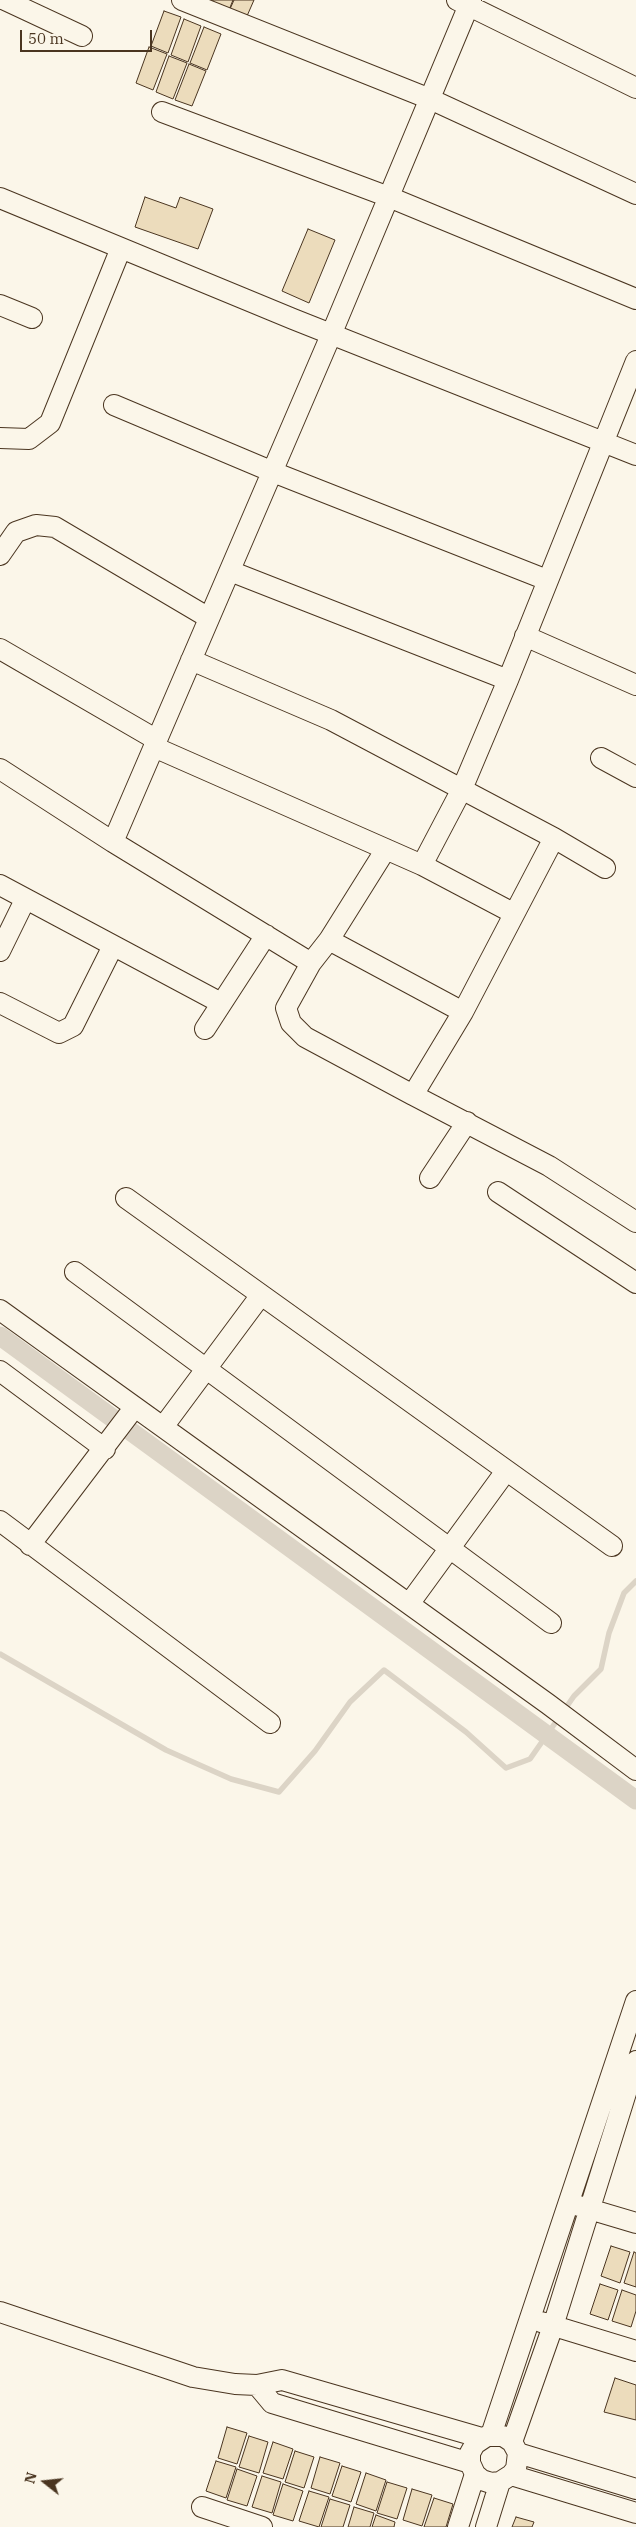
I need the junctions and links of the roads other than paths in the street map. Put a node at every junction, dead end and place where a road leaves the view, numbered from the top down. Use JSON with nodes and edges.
{"nodes":[{"id":1,"x":5,"y":0,"type":"edge"},
{"id":2,"x":182,"y":0,"type":"edge"},
{"id":3,"x":466,"y":2,"type":"edge"},
{"id":4,"x":82,"y":36,"type":"dead end"},
{"id":5,"x":636,"y":88,"type":"edge"},
{"id":6,"x":430,"y":99,"type":"junction"},
{"id":7,"x":162,"y":112,"type":"dead end"},
{"id":8,"x":636,"y":194,"type":"edge"},
{"id":9,"x":389,"y":197,"type":"junction"},
{"id":10,"x":0,"y":198,"type":"edge"},
{"id":11,"x":121,"y":248,"type":"junction"},
{"id":12,"x":636,"y":300,"type":"edge"},
{"id":13,"x":0,"y":305,"type":"edge"},
{"id":14,"x":32,"y":318,"type":"dead end"},
{"id":15,"x":331,"y":335,"type":"junction"},
{"id":16,"x":636,"y":361,"type":"edge"},
{"id":17,"x":114,"y":405,"type":"dead end"},
{"id":18,"x":0,"y":438,"type":"edge"},
{"id":19,"x":602,"y":442,"type":"junction"},
{"id":20,"x":636,"y":455,"type":"edge"},
{"id":21,"x":273,"y":472,"type":"junction"},
{"id":22,"x":0,"y":555,"type":"edge"},
{"id":23,"x":230,"y":571,"type":"junction"},
{"id":24,"x":547,"y":580,"type":"junction"},
{"id":25,"x":209,"y":618,"type":"junction"},
{"id":26,"x":525,"y":636,"type":"junction"},
{"id":27,"x":0,"y":649,"type":"edge"},
{"id":28,"x":191,"y":660,"type":"junction"},
{"id":29,"x":508,"y":680,"type":"junction"},
{"id":30,"x":636,"y":685,"type":"edge"},
{"id":31,"x":155,"y":743,"type":"junction"},
{"id":32,"x":601,"y":758,"type":"dead end"},
{"id":33,"x":0,"y":769,"type":"edge"},
{"id":34,"x":636,"y":777,"type":"edge"},
{"id":35,"x":462,"y":789,"type":"junction"},
{"id":36,"x":554,"y":838,"type":"junction"},
{"id":37,"x":113,"y":842,"type":"junction"},
{"id":38,"x":386,"y":849,"type":"junction"},
{"id":39,"x":422,"y":865,"type":"junction"},
{"id":40,"x":605,"y":868,"type":"dead end"},
{"id":41,"x":0,"y":885,"type":"edge"},
{"id":42,"x":26,"y":900,"type":"junction"},
{"id":43,"x":513,"y":913,"type":"junction"},
{"id":44,"x":266,"y":935,"type":"junction"},
{"id":45,"x":329,"y":940,"type":"junction"},
{"id":46,"x":114,"y":946,"type":"junction"},
{"id":47,"x":0,"y":951,"type":"edge"},
{"id":48,"x":311,"y":963,"type":"junction"},
{"id":49,"x":0,"y":1004,"type":"edge"},
{"id":50,"x":222,"y":1004,"type":"junction"},
{"id":51,"x":463,"y":1012,"type":"junction"},
{"id":52,"x":205,"y":1029,"type":"dead end"},
{"id":53,"x":413,"y":1095,"type":"junction"},
{"id":54,"x":467,"y":1122,"type":"junction"},
{"id":55,"x":430,"y":1178,"type":"dead end"},
{"id":56,"x":498,"y":1192,"type":"dead end"},
{"id":57,"x":126,"y":1198,"type":"dead end"},
{"id":58,"x":636,"y":1222,"type":"edge"},
{"id":59,"x":75,"y":1272,"type":"dead end"},
{"id":60,"x":636,"y":1283,"type":"edge"},
{"id":61,"x":261,"y":1295,"type":"junction"},
{"id":62,"x":0,"y":1310,"type":"edge"},
{"id":63,"x":206,"y":1369,"type":"junction"},
{"id":64,"x":0,"y":1371,"type":"edge"},
{"id":65,"x":130,"y":1413,"type":"junction"},
{"id":66,"x":163,"y":1427,"type":"junction"},
{"id":67,"x":108,"y":1444,"type":"junction"},
{"id":68,"x":506,"y":1470,"type":"junction"},
{"id":69,"x":0,"y":1521,"type":"edge"},
{"id":70,"x":30,"y":1545,"type":"junction"},
{"id":71,"x":612,"y":1546,"type":"dead end"},
{"id":72,"x":450,"y":1548,"type":"junction"},
{"id":73,"x":410,"y":1604,"type":"junction"},
{"id":74,"x":551,"y":1623,"type":"dead end"},
{"id":75,"x":270,"y":1723,"type":"dead end"},
{"id":76,"x":636,"y":1770,"type":"edge"},
{"id":77,"x":636,"y":2001,"type":"edge"},
{"id":78,"x":636,"y":2061,"type":"edge"},
{"id":79,"x":567,"y":2202,"type":"junction"},
{"id":80,"x":590,"y":2210,"type":"junction"},
{"id":81,"x":636,"y":2223,"type":"edge"},
{"id":82,"x":0,"y":2312,"type":"edge"},
{"id":83,"x":529,"y":2319,"type":"junction"},
{"id":84,"x":553,"y":2326,"type":"junction"},
{"id":85,"x":636,"y":2351,"type":"edge"},
{"id":86,"x":256,"y":2385,"type":"junction"},
{"id":87,"x":487,"y":2436,"type":"junction"},
{"id":88,"x":515,"y":2448,"type":"junction"},
{"id":89,"x":473,"y":2469,"type":"junction"},
{"id":90,"x":506,"y":2479,"type":"junction"},
{"id":91,"x":636,"y":2489,"type":"edge"},
{"id":92,"x":202,"y":2507,"type":"dead end"},
{"id":93,"x":636,"y":2513,"type":"edge"},
{"id":94,"x":262,"y":2527,"type":"edge"},
{"id":95,"x":458,"y":2527,"type":"edge"},
{"id":96,"x":486,"y":2527,"type":"edge"}],
"edges":[{"from":1,"to":4,"type":"street"},
{"from":2,"to":6,"type":"street"},
{"from":3,"to":5,"type":"street"},
{"from":3,"to":6,"type":"street"},
{"from":6,"to":8,"type":"street"},
{"from":6,"to":9,"type":"street"},
{"from":7,"to":9,"type":"street"},
{"from":9,"to":12,"type":"street"},
{"from":9,"to":15,"type":"street"},
{"from":10,"to":11,"type":"street"},
{"from":11,"to":15,"type":"street"},
{"from":11,"to":18,"type":"street"},
{"from":13,"to":14,"type":"street"},
{"from":15,"to":19,"type":"street"},
{"from":15,"to":21,"type":"street"},
{"from":16,"to":19,"type":"street"},
{"from":17,"to":21,"type":"street"},
{"from":19,"to":20,"type":"street"},
{"from":19,"to":24,"type":"street"},
{"from":21,"to":23,"type":"street"},
{"from":21,"to":24,"type":"street"},
{"from":22,"to":25,"type":"street"},
{"from":23,"to":25,"type":"street"},
{"from":23,"to":29,"type":"street"},
{"from":24,"to":26,"type":"street"},
{"from":25,"to":28,"type":"street"},
{"from":26,"to":29,"type":"street"},
{"from":26,"to":30,"type":"street"},
{"from":27,"to":31,"type":"street"},
{"from":28,"to":31,"type":"street"},
{"from":28,"to":35,"type":"street"},
{"from":29,"to":35,"type":"street"},
{"from":31,"to":37,"type":"street"},
{"from":31,"to":38,"type":"street"},
{"from":32,"to":34,"type":"street"},
{"from":33,"to":37,"type":"street"},
{"from":35,"to":36,"type":"street"},
{"from":35,"to":39,"type":"street"},
{"from":36,"to":40,"type":"street"},
{"from":36,"to":43,"type":"street"},
{"from":37,"to":44,"type":"street"},
{"from":38,"to":39,"type":"street"},
{"from":38,"to":45,"type":"street"},
{"from":39,"to":43,"type":"street"},
{"from":41,"to":42,"type":"street"},
{"from":42,"to":46,"type":"street"},
{"from":42,"to":47,"type":"street"},
{"from":43,"to":51,"type":"street"},
{"from":44,"to":48,"type":"street"},
{"from":44,"to":50,"type":"street"},
{"from":45,"to":48,"type":"street"},
{"from":45,"to":51,"type":"street"},
{"from":46,"to":49,"type":"street"},
{"from":46,"to":50,"type":"street"},
{"from":48,"to":53,"type":"street"},
{"from":50,"to":52,"type":"street"},
{"from":51,"to":53,"type":"street"},
{"from":53,"to":54,"type":"street"},
{"from":54,"to":55,"type":"street"},
{"from":54,"to":58,"type":"street"},
{"from":56,"to":60,"type":"street"},
{"from":57,"to":61,"type":"street"},
{"from":59,"to":63,"type":"street"},
{"from":61,"to":63,"type":"street"},
{"from":61,"to":68,"type":"street"},
{"from":62,"to":65,"type":"street"},
{"from":63,"to":66,"type":"street"},
{"from":63,"to":72,"type":"street"},
{"from":64,"to":67,"type":"street"},
{"from":65,"to":66,"type":"street"},
{"from":65,"to":67,"type":"street"},
{"from":66,"to":73,"type":"street"},
{"from":67,"to":70,"type":"street"},
{"from":68,"to":71,"type":"street"},
{"from":68,"to":72,"type":"street"},
{"from":69,"to":70,"type":"street"},
{"from":70,"to":75,"type":"street"},
{"from":72,"to":73,"type":"street"},
{"from":72,"to":74,"type":"street"},
{"from":73,"to":76,"type":"street"},
{"from":77,"to":79,"type":"street"},
{"from":78,"to":80,"type":"street"},
{"from":79,"to":80,"type":"street"},
{"from":79,"to":83,"type":"street"},
{"from":80,"to":81,"type":"street"},
{"from":80,"to":84,"type":"street"},
{"from":82,"to":86,"type":"street"},
{"from":83,"to":84,"type":"street"},
{"from":83,"to":87,"type":"street"},
{"from":84,"to":85,"type":"street"},
{"from":84,"to":88,"type":"street"},
{"from":86,"to":87,"type":"street"},
{"from":86,"to":89,"type":"street"},
{"from":87,"to":88,"type":"street"},
{"from":87,"to":89,"type":"street"},
{"from":88,"to":90,"type":"street"},
{"from":88,"to":91,"type":"street"},
{"from":89,"to":90,"type":"street"},
{"from":89,"to":95,"type":"street"},
{"from":90,"to":93,"type":"street"},
{"from":90,"to":96,"type":"street"},
{"from":92,"to":94,"type":"street"}]}
